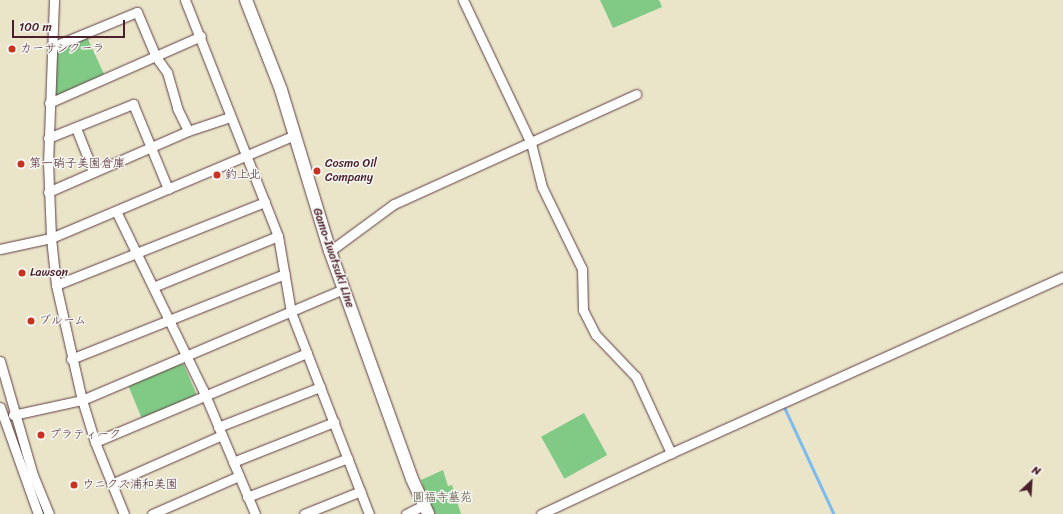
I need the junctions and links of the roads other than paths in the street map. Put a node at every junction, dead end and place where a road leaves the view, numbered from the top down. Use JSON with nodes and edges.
{"nodes":[{"id":1,"x":54,"y":0,"type":"edge"},
{"id":2,"x":185,"y":0,"type":"edge"},
{"id":3,"x":246,"y":0,"type":"edge"},
{"id":4,"x":464,"y":0,"type":"edge"},
{"id":5,"x":201,"y":36,"type":"junction"},
{"id":6,"x":52,"y":47,"type":"junction"},
{"id":7,"x":156,"y":57,"type":"junction"},
{"id":8,"x":636,"y":94,"type":"dead end"},
{"id":9,"x":49,"y":103,"type":"junction"},
{"id":10,"x":230,"y":116,"type":"junction"},
{"id":11,"x":76,"y":128,"type":"junction"},
{"id":12,"x":188,"y":131,"type":"junction"},
{"id":13,"x":295,"y":135,"type":"junction"},
{"id":14,"x":48,"y":138,"type":"junction"},
{"id":15,"x":531,"y":143,"type":"junction"},
{"id":16,"x":152,"y":148,"type":"junction"},
{"id":17,"x":247,"y":156,"type":"junction"},
{"id":18,"x":94,"y":171,"type":"junction"},
{"id":19,"x":168,"y":189,"type":"junction"},
{"id":20,"x":48,"y":192,"type":"junction"},
{"id":21,"x":265,"y":202,"type":"junction"},
{"id":22,"x":116,"y":211,"type":"junction"},
{"id":23,"x":278,"y":236,"type":"junction"},
{"id":24,"x":51,"y":238,"type":"junction"},
{"id":25,"x":0,"y":249,"type":"edge"},
{"id":26,"x":330,"y":251,"type":"junction"},
{"id":27,"x":137,"y":253,"type":"junction"},
{"id":28,"x":285,"y":274,"type":"junction"},
{"id":29,"x":1063,"y":278,"type":"edge"},
{"id":30,"x":56,"y":285,"type":"junction"},
{"id":31,"x":153,"y":286,"type":"junction"},
{"id":32,"x":344,"y":290,"type":"junction"},
{"id":33,"x":291,"y":312,"type":"junction"},
{"id":34,"x":167,"y":319,"type":"junction"},
{"id":35,"x":307,"y":353,"type":"junction"},
{"id":36,"x":184,"y":356,"type":"junction"},
{"id":37,"x":71,"y":359,"type":"junction"},
{"id":38,"x":0,"y":361,"type":"edge"},
{"id":39,"x":320,"y":387,"type":"junction"},
{"id":40,"x":205,"y":396,"type":"junction"},
{"id":41,"x":82,"y":400,"type":"junction"},
{"id":42,"x":0,"y":407,"type":"edge"},
{"id":43,"x":13,"y":415,"type":"junction"},
{"id":44,"x":1,"y":418,"type":"edge"},
{"id":45,"x":334,"y":422,"type":"junction"},
{"id":46,"x":220,"y":431,"type":"junction"},
{"id":47,"x":94,"y":442,"type":"junction"},
{"id":48,"x":671,"y":453,"type":"junction"},
{"id":49,"x":348,"y":458,"type":"junction"},
{"id":50,"x":233,"y":462,"type":"junction"},
{"id":51,"x":239,"y":476,"type":"junction"},
{"id":52,"x":111,"y":484,"type":"junction"},
{"id":53,"x":361,"y":491,"type":"junction"},
{"id":54,"x":247,"y":496,"type":"junction"},
{"id":55,"x":426,"y":510,"type":"edge"},
{"id":56,"x":38,"y":514,"type":"edge"},
{"id":57,"x":49,"y":514,"type":"edge"},
{"id":58,"x":124,"y":514,"type":"edge"},
{"id":59,"x":152,"y":514,"type":"edge"},
{"id":60,"x":255,"y":514,"type":"edge"},
{"id":61,"x":304,"y":514,"type":"edge"},
{"id":62,"x":369,"y":514,"type":"edge"},
{"id":63,"x":406,"y":514,"type":"edge"},
{"id":64,"x":543,"y":514,"type":"edge"}],
"edges":[{"from":1,"to":6,"type":"street"},
{"from":2,"to":5,"type":"street"},
{"from":3,"to":13,"type":"main road","name":"Gamo-Iwatsuki Line"},
{"from":4,"to":15,"type":"street"},
{"from":5,"to":7,"type":"street"},
{"from":5,"to":10,"type":"street"},
{"from":6,"to":7,"type":"street"},
{"from":6,"to":9,"type":"street"},
{"from":7,"to":9,"type":"street"},
{"from":7,"to":12,"type":"street"},
{"from":8,"to":15,"type":"street"},
{"from":9,"to":14,"type":"street"},
{"from":10,"to":12,"type":"street"},
{"from":10,"to":17,"type":"street"},
{"from":11,"to":14,"type":"street"},
{"from":11,"to":16,"type":"street"},
{"from":11,"to":18,"type":"street"},
{"from":12,"to":16,"type":"street"},
{"from":13,"to":17,"type":"street"},
{"from":13,"to":26,"type":"main road","name":"Gamo-Iwatsuki Line"},
{"from":14,"to":20,"type":"street"},
{"from":15,"to":26,"type":"street"},
{"from":15,"to":48,"type":"street"},
{"from":16,"to":18,"type":"street"},
{"from":16,"to":19,"type":"street"},
{"from":17,"to":19,"type":"street"},
{"from":17,"to":21,"type":"street"},
{"from":18,"to":20,"type":"street"},
{"from":19,"to":22,"type":"street"},
{"from":20,"to":24,"type":"street"},
{"from":21,"to":23,"type":"street"},
{"from":21,"to":27,"type":"street"},
{"from":22,"to":24,"type":"street"},
{"from":22,"to":27,"type":"street"},
{"from":23,"to":28,"type":"street"},
{"from":23,"to":31,"type":"street"},
{"from":24,"to":25,"type":"street"},
{"from":24,"to":30,"type":"street"},
{"from":26,"to":32,"type":"main road","name":"Gamo-Iwatsuki Line"},
{"from":27,"to":30,"type":"street"},
{"from":27,"to":31,"type":"street"},
{"from":28,"to":33,"type":"street"},
{"from":28,"to":34,"type":"street"},
{"from":29,"to":48,"type":"street"},
{"from":30,"to":37,"type":"street"},
{"from":31,"to":34,"type":"street"},
{"from":32,"to":33,"type":"street"},
{"from":32,"to":55,"type":"main road","name":"Gamo-Iwatsuki Line"},
{"from":33,"to":35,"type":"street"},
{"from":33,"to":36,"type":"street"},
{"from":34,"to":36,"type":"street"},
{"from":34,"to":37,"type":"street"},
{"from":35,"to":39,"type":"street"},
{"from":35,"to":40,"type":"street"},
{"from":36,"to":40,"type":"street"},
{"from":36,"to":41,"type":"street"},
{"from":37,"to":41,"type":"street"},
{"from":38,"to":43,"type":"street"},
{"from":39,"to":45,"type":"street"},
{"from":39,"to":46,"type":"street"},
{"from":40,"to":46,"type":"street"},
{"from":40,"to":47,"type":"street"},
{"from":41,"to":43,"type":"street"},
{"from":41,"to":47,"type":"street"},
{"from":42,"to":44,"type":"street"},
{"from":43,"to":57,"type":"street"},
{"from":44,"to":56,"type":"street"},
{"from":45,"to":49,"type":"street"},
{"from":45,"to":50,"type":"street"},
{"from":46,"to":50,"type":"street"},
{"from":46,"to":52,"type":"street"},
{"from":47,"to":52,"type":"street"},
{"from":48,"to":64,"type":"street"},
{"from":49,"to":53,"type":"street"},
{"from":49,"to":54,"type":"street"},
{"from":50,"to":51,"type":"street"},
{"from":51,"to":54,"type":"street"},
{"from":51,"to":59,"type":"street"},
{"from":52,"to":58,"type":"street"},
{"from":53,"to":61,"type":"street"},
{"from":53,"to":62,"type":"street"},
{"from":54,"to":60,"type":"street"},
{"from":55,"to":63,"type":"street"}]}
